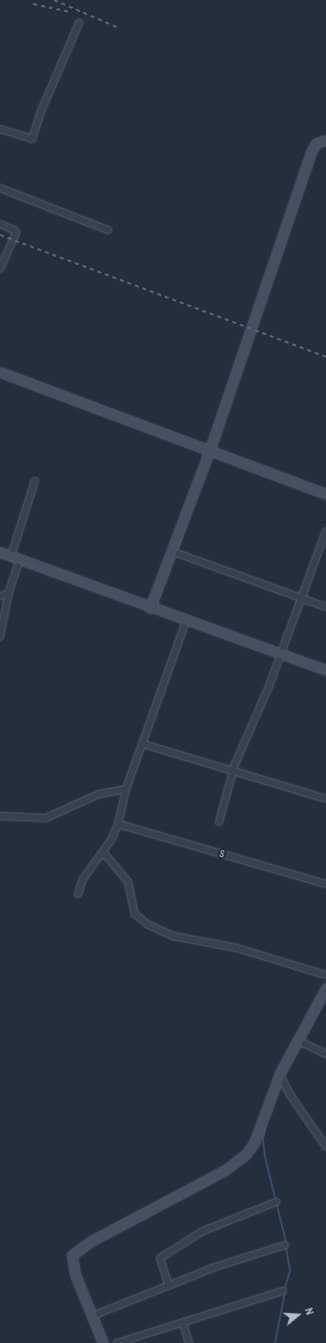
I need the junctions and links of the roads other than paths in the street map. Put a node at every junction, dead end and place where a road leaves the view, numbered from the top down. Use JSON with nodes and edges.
{"nodes":[{"id":1,"x":79,"y":23,"type":"dead end"},
{"id":2,"x":0,"y":129,"type":"edge"},
{"id":3,"x":326,"y":140,"type":"edge"},
{"id":4,"x":0,"y":188,"type":"edge"},
{"id":5,"x":0,"y":224,"type":"edge"},
{"id":6,"x":108,"y":230,"type":"dead end"},
{"id":7,"x":0,"y":269,"type":"edge"},
{"id":8,"x":0,"y":372,"type":"edge"},
{"id":9,"x":210,"y":449,"type":"junction"},
{"id":10,"x":35,"y":481,"type":"dead end"},
{"id":11,"x":326,"y":494,"type":"edge"},
{"id":12,"x":326,"y":531,"type":"edge"},
{"id":13,"x":319,"y":548,"type":"junction"},
{"id":14,"x":326,"y":550,"type":"edge"},
{"id":15,"x":171,"y":551,"type":"junction"},
{"id":16,"x":0,"y":552,"type":"edge"},
{"id":17,"x":16,"y":558,"type":"junction"},
{"id":18,"x":9,"y":594,"type":"junction"},
{"id":19,"x":0,"y":596,"type":"edge"},
{"id":20,"x":301,"y":598,"type":"junction"},
{"id":21,"x":326,"y":607,"type":"edge"},
{"id":22,"x":150,"y":608,"type":"junction"},
{"id":23,"x":186,"y":621,"type":"junction"},
{"id":24,"x":0,"y":637,"type":"edge"},
{"id":25,"x":281,"y":654,"type":"junction"},
{"id":26,"x":326,"y":670,"type":"edge"},
{"id":27,"x":143,"y":744,"type":"junction"},
{"id":28,"x":233,"y":772,"type":"junction"},
{"id":29,"x":126,"y":789,"type":"junction"},
{"id":30,"x":326,"y":799,"type":"edge"},
{"id":31,"x":0,"y":816,"type":"edge"},
{"id":32,"x":219,"y":822,"type":"dead end"},
{"id":33,"x":118,"y":824,"type":"junction"},
{"id":34,"x":103,"y":852,"type":"junction"},
{"id":35,"x":326,"y":884,"type":"edge"},
{"id":36,"x":78,"y":894,"type":"dead end"},
{"id":37,"x":326,"y":975,"type":"edge"},
{"id":38,"x":326,"y":988,"type":"edge"},
{"id":39,"x":297,"y":1040,"type":"junction"},
{"id":40,"x":326,"y":1054,"type":"edge"},
{"id":41,"x":280,"y":1073,"type":"junction"},
{"id":42,"x":326,"y":1146,"type":"edge"},
{"id":43,"x":276,"y":1202,"type":"dead end"},
{"id":44,"x":284,"y":1245,"type":"dead end"},
{"id":45,"x":169,"y":1286,"type":"junction"},
{"id":46,"x":283,"y":1291,"type":"dead end"},
{"id":47,"x":92,"y":1316,"type":"junction"},
{"id":48,"x":183,"y":1324,"type":"junction"},
{"id":49,"x":103,"y":1343,"type":"edge"},
{"id":50,"x":117,"y":1343,"type":"edge"},
{"id":51,"x":189,"y":1343,"type":"edge"}],
"edges":[{"from":1,"to":2,"type":"street"},
{"from":3,"to":9,"type":"street"},
{"from":4,"to":6,"type":"street"},
{"from":5,"to":7,"type":"street"},
{"from":8,"to":9,"type":"street"},
{"from":9,"to":11,"type":"street"},
{"from":9,"to":15,"type":"street"},
{"from":10,"to":17,"type":"street"},
{"from":12,"to":13,"type":"street"},
{"from":13,"to":14,"type":"street"},
{"from":13,"to":20,"type":"street"},
{"from":15,"to":20,"type":"street"},
{"from":15,"to":22,"type":"street"},
{"from":16,"to":17,"type":"street"},
{"from":17,"to":18,"type":"street"},
{"from":17,"to":22,"type":"street"},
{"from":18,"to":19,"type":"street"},
{"from":18,"to":24,"type":"street"},
{"from":20,"to":21,"type":"street"},
{"from":20,"to":25,"type":"street"},
{"from":22,"to":23,"type":"street"},
{"from":23,"to":25,"type":"street"},
{"from":23,"to":27,"type":"street"},
{"from":25,"to":26,"type":"street"},
{"from":25,"to":28,"type":"street"},
{"from":27,"to":28,"type":"street"},
{"from":27,"to":29,"type":"street"},
{"from":28,"to":30,"type":"street"},
{"from":28,"to":32,"type":"street"},
{"from":29,"to":31,"type":"street"},
{"from":29,"to":33,"type":"street"},
{"from":33,"to":34,"type":"street"},
{"from":33,"to":35,"type":"street","name":"s"},
{"from":34,"to":36,"type":"street"},
{"from":34,"to":37,"type":"street"},
{"from":38,"to":39,"type":"street"},
{"from":39,"to":40,"type":"street"},
{"from":39,"to":41,"type":"street"},
{"from":41,"to":42,"type":"street"},
{"from":41,"to":47,"type":"street"},
{"from":43,"to":45,"type":"street"},
{"from":44,"to":45,"type":"street"},
{"from":45,"to":47,"type":"street"},
{"from":46,"to":48,"type":"street"},
{"from":47,"to":49,"type":"street"},
{"from":48,"to":50,"type":"street"},
{"from":48,"to":51,"type":"street"}]}
